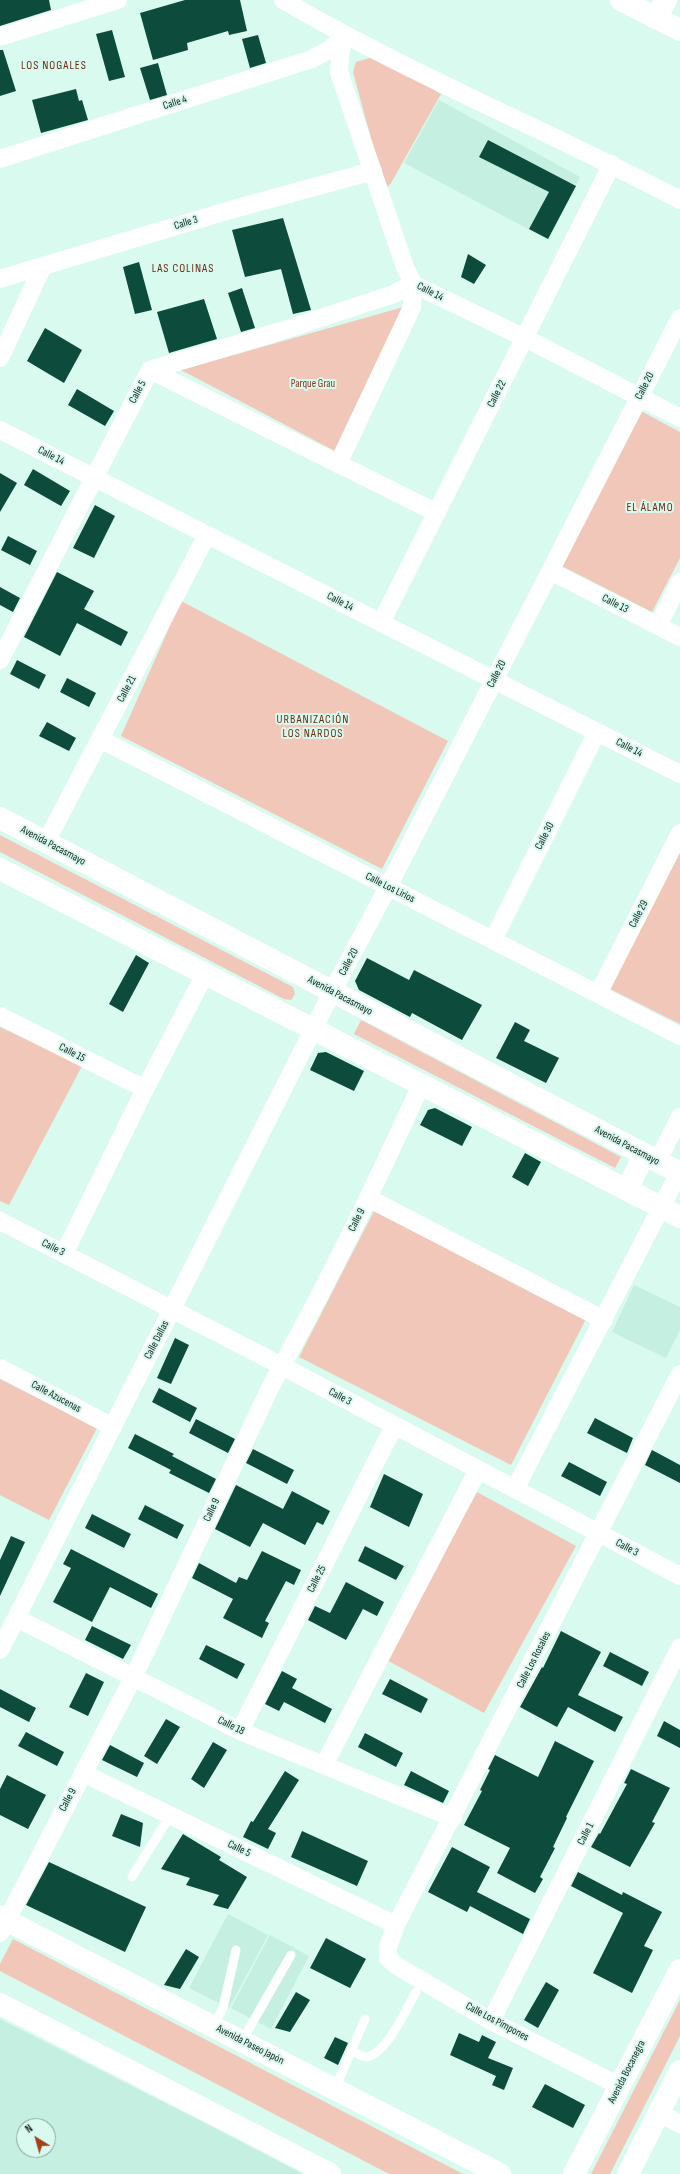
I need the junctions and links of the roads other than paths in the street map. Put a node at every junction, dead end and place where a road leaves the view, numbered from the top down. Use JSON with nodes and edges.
{"nodes":[{"id":1,"x":118,"y":0,"type":"edge"},
{"id":2,"x":283,"y":0,"type":"edge"},
{"id":3,"x":621,"y":0,"type":"edge"},
{"id":4,"x":660,"y":9,"type":"edge"},
{"id":5,"x":680,"y":30,"type":"edge"},
{"id":6,"x":0,"y":36,"type":"edge"},
{"id":7,"x":344,"y":36,"type":"junction"},
{"id":8,"x":0,"y":159,"type":"edge"},
{"id":9,"x":612,"y":164,"type":"junction"},
{"id":10,"x":373,"y":171,"type":"junction"},
{"id":11,"x":680,"y":200,"type":"edge"},
{"id":12,"x":43,"y":266,"type":"junction"},
{"id":13,"x":0,"y":279,"type":"edge"},
{"id":14,"x":413,"y":284,"type":"junction"},
{"id":15,"x":680,"y":318,"type":"edge"},
{"id":16,"x":525,"y":338,"type":"junction"},
{"id":17,"x":0,"y":358,"type":"edge"},
{"id":18,"x":150,"y":370,"type":"junction"},
{"id":19,"x":640,"y":397,"type":"junction"},
{"id":20,"x":680,"y":418,"type":"edge"},
{"id":21,"x":0,"y":430,"type":"edge"},
{"id":22,"x":338,"y":464,"type":"junction"},
{"id":23,"x":93,"y":477,"type":"junction"},
{"id":24,"x":437,"y":513,"type":"junction"},
{"id":25,"x":208,"y":535,"type":"junction"},
{"id":26,"x":550,"y":572,"type":"junction"},
{"id":27,"x":680,"y":582,"type":"edge"},
{"id":28,"x":381,"y":623,"type":"junction"},
{"id":29,"x":658,"y":626,"type":"junction"},
{"id":30,"x":680,"y":638,"type":"edge"},
{"id":31,"x":0,"y":660,"type":"edge"},
{"id":32,"x":494,"y":680,"type":"junction"},
{"id":33,"x":597,"y":732,"type":"junction"},
{"id":34,"x":100,"y":739,"type":"junction"},
{"id":35,"x":680,"y":774,"type":"edge"},
{"id":36,"x":0,"y":818,"type":"edge"},
{"id":37,"x":680,"y":833,"type":"edge"},
{"id":38,"x":46,"y":842,"type":"junction"},
{"id":39,"x":0,"y":869,"type":"edge"},
{"id":40,"x":388,"y":887,"type":"junction"},
{"id":41,"x":493,"y":940,"type":"junction"},
{"id":42,"x":206,"y":974,"type":"junction"},
{"id":43,"x":332,"y":992,"type":"junction"},
{"id":44,"x":598,"y":994,"type":"junction"},
{"id":45,"x":0,"y":1016,"type":"edge"},
{"id":46,"x":314,"y":1030,"type":"junction"},
{"id":47,"x":680,"y":1036,"type":"edge"},
{"id":48,"x":421,"y":1085,"type":"junction"},
{"id":49,"x":145,"y":1089,"type":"junction"},
{"id":50,"x":680,"y":1117,"type":"edge"},
{"id":51,"x":651,"y":1158,"type":"junction"},
{"id":52,"x":680,"y":1173,"type":"edge"},
{"id":53,"x":627,"y":1190,"type":"junction"},
{"id":54,"x":368,"y":1198,"type":"junction"},
{"id":55,"x":671,"y":1212,"type":"edge"},
{"id":56,"x":0,"y":1221,"type":"edge"},
{"id":57,"x":64,"y":1254,"type":"junction"},
{"id":58,"x":172,"y":1310,"type":"junction"},
{"id":59,"x":604,"y":1320,"type":"junction"},
{"id":60,"x":282,"y":1366,"type":"junction"},
{"id":61,"x":0,"y":1368,"type":"edge"},
{"id":62,"x":680,"y":1374,"type":"edge"},
{"id":63,"x":394,"y":1426,"type":"junction"},
{"id":64,"x":113,"y":1427,"type":"junction"},
{"id":65,"x":478,"y":1470,"type":"junction"},
{"id":66,"x":515,"y":1489,"type":"junction"},
{"id":67,"x":598,"y":1533,"type":"junction"},
{"id":68,"x":680,"y":1576,"type":"edge"},
{"id":69,"x":16,"y":1618,"type":"junction"},
{"id":70,"x":2,"y":1638,"type":"edge"},
{"id":71,"x":680,"y":1647,"type":"edge"},
{"id":72,"x":134,"y":1676,"type":"junction"},
{"id":73,"x":240,"y":1731,"type":"junction"},
{"id":74,"x":324,"y":1765,"type":"junction"},
{"id":75,"x":83,"y":1773,"type":"junction"},
{"id":76,"x":170,"y":1816,"type":"junction"},
{"id":77,"x":453,"y":1818,"type":"junction"},
{"id":78,"x":132,"y":1877,"type":"dead end"},
{"id":79,"x":2,"y":1923,"type":"edge"},
{"id":80,"x":396,"y":1925,"type":"junction"},
{"id":81,"x":388,"y":1947,"type":"joint"},
{"id":82,"x":236,"y":1950,"type":"dead end"},
{"id":83,"x":291,"y":1955,"type":"dead end"},
{"id":84,"x":680,"y":1970,"type":"edge"},
{"id":85,"x":416,"y":1992,"type":"dead end"},
{"id":86,"x":0,"y":2004,"type":"edge"},
{"id":87,"x":365,"y":2019,"type":"dead end"},
{"id":88,"x":491,"y":2021,"type":"junction"},
{"id":89,"x":213,"y":2027,"type":"junction"},
{"id":90,"x":242,"y":2041,"type":"junction"},
{"id":91,"x":352,"y":2051,"type":"junction"},
{"id":92,"x":680,"y":2071,"type":"edge"},
{"id":93,"x":620,"y":2086,"type":"junction"},
{"id":94,"x":335,"y":2089,"type":"junction"},
{"id":95,"x":659,"y":2112,"type":"junction"},
{"id":96,"x":680,"y":2124,"type":"edge"},
{"id":97,"x":330,"y":2174,"type":"edge"},
{"id":98,"x":500,"y":2174,"type":"edge"},
{"id":99,"x":574,"y":2174,"type":"edge"},
{"id":100,"x":628,"y":2174,"type":"edge"}],
"edges":[{"from":1,"to":6,"type":"street"},
{"from":2,"to":7,"type":"street"},
{"from":3,"to":4,"type":"main road"},
{"from":4,"to":5,"type":"main road"},
{"from":7,"to":8,"type":"street","name":"Calle 4"},
{"from":7,"to":9,"type":"street"},
{"from":7,"to":10,"type":"street","name":"Calle 14"},
{"from":9,"to":11,"type":"street"},
{"from":9,"to":16,"type":"street","name":"Calle 22"},
{"from":10,"to":12,"type":"street","name":"Calle 3"},
{"from":10,"to":14,"type":"street","name":"Calle 14"},
{"from":12,"to":13,"type":"street","name":"Calle 3"},
{"from":12,"to":17,"type":"street"},
{"from":14,"to":16,"type":"street","name":"Calle 14"},
{"from":14,"to":18,"type":"street","name":"Calle 5"},
{"from":14,"to":22,"type":"street"},
{"from":15,"to":19,"type":"street","name":"Calle 20"},
{"from":16,"to":19,"type":"street","name":"Calle 14"},
{"from":16,"to":24,"type":"street","name":"Calle 22"},
{"from":18,"to":22,"type":"street"},
{"from":18,"to":23,"type":"street","name":"Calle 5"},
{"from":19,"to":20,"type":"street","name":"Calle 14"},
{"from":19,"to":26,"type":"street","name":"Calle 20"},
{"from":21,"to":23,"type":"street","name":"Calle 14"},
{"from":22,"to":24,"type":"street"},
{"from":23,"to":25,"type":"street","name":"Calle 14"},
{"from":23,"to":31,"type":"street","name":"Calle 5"},
{"from":24,"to":28,"type":"street","name":"Calle 22"},
{"from":25,"to":28,"type":"street","name":"Calle 14"},
{"from":25,"to":34,"type":"street","name":"Calle 21"},
{"from":26,"to":29,"type":"street","name":"Calle 13"},
{"from":26,"to":32,"type":"street","name":"Calle 20"},
{"from":27,"to":29,"type":"street"},
{"from":28,"to":32,"type":"street","name":"Calle 14"},
{"from":29,"to":30,"type":"street","name":"Calle 13"},
{"from":32,"to":33,"type":"street","name":"Calle 14"},
{"from":32,"to":40,"type":"street","name":"Calle 20"},
{"from":33,"to":35,"type":"street","name":"Calle 14"},
{"from":33,"to":41,"type":"street","name":"Calle 30"},
{"from":34,"to":38,"type":"street","name":"Calle 21"},
{"from":34,"to":40,"type":"street","name":"Calle Los Lirios"},
{"from":36,"to":38,"type":"main road","name":"Avenida Pacasmayo"},
{"from":37,"to":44,"type":"street","name":"Calle 29"},
{"from":38,"to":43,"type":"main road","name":"Avenida Pacasmayo"},
{"from":39,"to":42,"type":"main road"},
{"from":40,"to":41,"type":"street","name":"Calle Los Lirios"},
{"from":40,"to":43,"type":"street","name":"Calle 20"},
{"from":41,"to":44,"type":"street","name":"Calle Los Lirios"},
{"from":42,"to":46,"type":"main road"},
{"from":42,"to":49,"type":"street"},
{"from":43,"to":46,"type":"street","name":"Calle 20"},
{"from":43,"to":51,"type":"main road","name":"Avenida Pacasmayo"},
{"from":44,"to":47,"type":"street","name":"Calle Los Lirios"},
{"from":45,"to":49,"type":"street","name":"Calle 15"},
{"from":46,"to":48,"type":"main road"},
{"from":46,"to":58,"type":"street","name":"Calle Dallas"},
{"from":48,"to":53,"type":"main road"},
{"from":48,"to":54,"type":"street","name":"Calle 9"},
{"from":49,"to":57,"type":"street"},
{"from":50,"to":51,"type":"street"},
{"from":51,"to":52,"type":"main road","name":"Avenida Pacasmayo"},
{"from":51,"to":53,"type":"main road"},
{"from":52,"to":55,"type":"street"},
{"from":53,"to":55,"type":"main road"},
{"from":54,"to":59,"type":"street"},
{"from":54,"to":60,"type":"street","name":"Calle 9"},
{"from":55,"to":59,"type":"street"},
{"from":56,"to":57,"type":"street","name":"Calle 3"},
{"from":57,"to":58,"type":"street","name":"Calle 3"},
{"from":58,"to":60,"type":"street","name":"Calle 3"},
{"from":58,"to":64,"type":"street","name":"Calle Dallas"},
{"from":59,"to":66,"type":"street"},
{"from":60,"to":63,"type":"street","name":"Calle 3"},
{"from":60,"to":72,"type":"street","name":"Calle 9"},
{"from":61,"to":64,"type":"street","name":"Calle Azucenas"},
{"from":62,"to":67,"type":"street","name":"Calle Los Rosales"},
{"from":63,"to":65,"type":"street","name":"Calle 3"},
{"from":63,"to":73,"type":"street","name":"Calle 25"},
{"from":64,"to":69,"type":"street","name":"Calle Dallas"},
{"from":65,"to":66,"type":"street","name":"Calle 3"},
{"from":65,"to":74,"type":"street"},
{"from":66,"to":67,"type":"street","name":"Calle 3"},
{"from":67,"to":68,"type":"street","name":"Calle 3"},
{"from":67,"to":77,"type":"street","name":"Calle Los Rosales"},
{"from":69,"to":70,"type":"street","name":"Calle Dallas"},
{"from":69,"to":72,"type":"street","name":"Calle 18"},
{"from":71,"to":88,"type":"street","name":"Calle 1"},
{"from":72,"to":73,"type":"street","name":"Calle 18"},
{"from":72,"to":75,"type":"street","name":"Calle 9"},
{"from":73,"to":74,"type":"street","name":"Calle 18"},
{"from":74,"to":77,"type":"street","name":"Calle 18"},
{"from":75,"to":76,"type":"street","name":"Calle 5"},
{"from":75,"to":79,"type":"street","name":"Calle 9"},
{"from":76,"to":78,"type":"lane"},
{"from":76,"to":80,"type":"street","name":"Calle 5"},
{"from":77,"to":80,"type":"street","name":"Calle Los Rosales"},
{"from":79,"to":89,"type":"main road","name":"Avenida Paseo Japón"},
{"from":80,"to":81,"type":"street","name":"Calle Los Rosales"},
{"from":81,"to":88,"type":"street","name":"Calle Los Pimpones"},
{"from":82,"to":89,"type":"lane"},
{"from":83,"to":90,"type":"lane"},
{"from":84,"to":93,"type":"main road","name":"Avenida Bocanegra"},
{"from":85,"to":91,"type":"lane"},
{"from":86,"to":97,"type":"main road"},
{"from":87,"to":91,"type":"lane"},
{"from":88,"to":93,"type":"street","name":"Calle Los Pimpones"},
{"from":89,"to":90,"type":"main road","name":"Avenida Paseo Japón"},
{"from":90,"to":94,"type":"main road","name":"Avenida Paseo Japón"},
{"from":91,"to":94,"type":"lane"},
{"from":92,"to":95,"type":"main road"},
{"from":93,"to":99,"type":"main road","name":"Avenida Bocanegra"},
{"from":94,"to":98,"type":"main road","name":"Avenida Paseo Japón"},
{"from":95,"to":96,"type":"street"},
{"from":95,"to":100,"type":"main road"}]}
